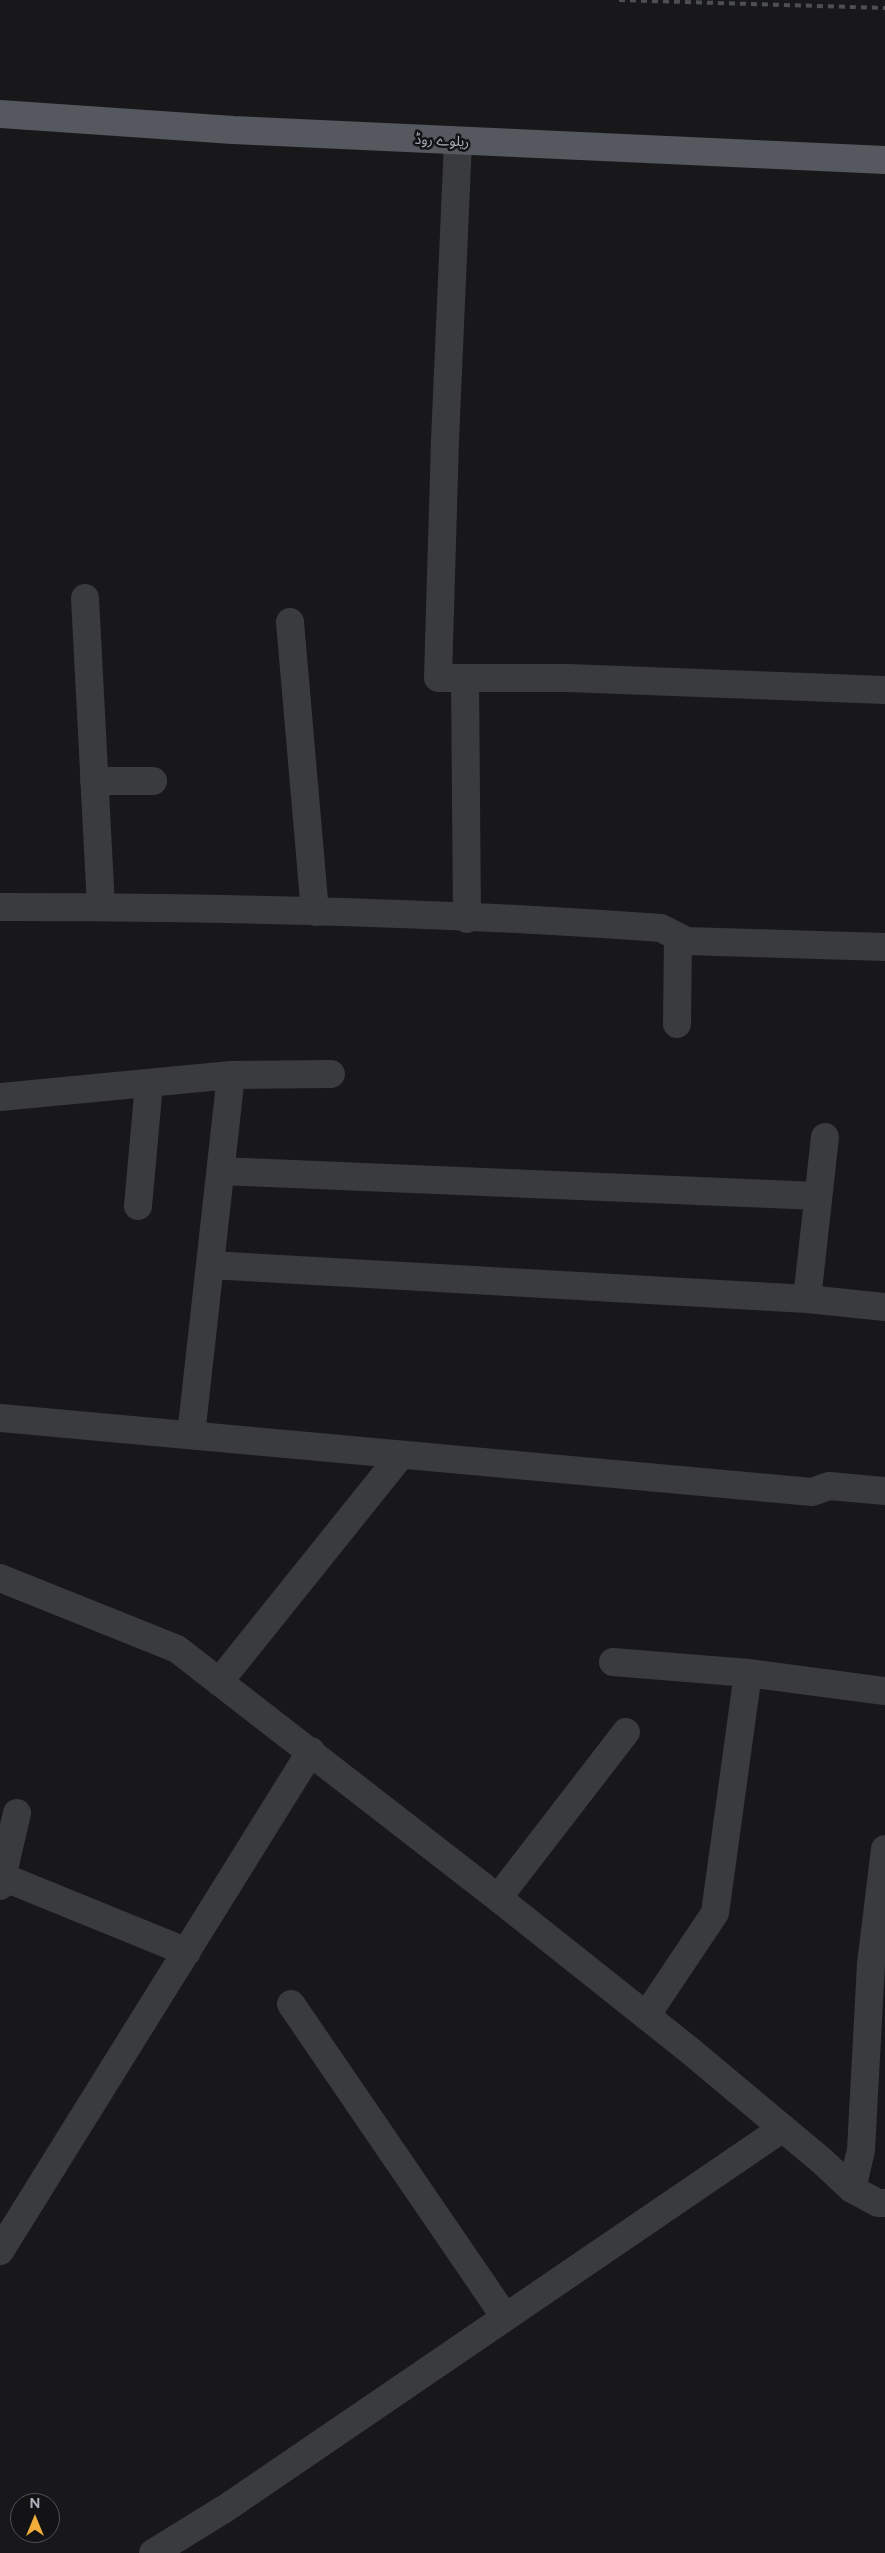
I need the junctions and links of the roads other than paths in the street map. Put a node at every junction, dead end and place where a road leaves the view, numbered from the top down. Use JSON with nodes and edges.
{"nodes":[{"id":1,"x":0,"y":114,"type":"edge"},
{"id":2,"x":458,"y":141,"type":"junction"},
{"id":3,"x":885,"y":160,"type":"edge"},
{"id":4,"x":85,"y":598,"type":"dead end"},
{"id":5,"x":290,"y":622,"type":"dead end"},
{"id":6,"x":465,"y":678,"type":"junction"},
{"id":7,"x":885,"y":690,"type":"edge"},
{"id":8,"x":94,"y":781,"type":"junction"},
{"id":9,"x":153,"y":781,"type":"dead end"},
{"id":10,"x":0,"y":907,"type":"edge"},
{"id":11,"x":101,"y":907,"type":"junction"},
{"id":12,"x":315,"y":912,"type":"junction"},
{"id":13,"x":467,"y":918,"type":"junction"},
{"id":14,"x":678,"y":937,"type":"junction"},
{"id":15,"x":885,"y":947,"type":"edge"},
{"id":16,"x":677,"y":1024,"type":"dead end"},
{"id":17,"x":330,"y":1074,"type":"dead end"},
{"id":18,"x":231,"y":1075,"type":"junction"},
{"id":19,"x":149,"y":1084,"type":"junction"},
{"id":20,"x":0,"y":1097,"type":"edge"},
{"id":21,"x":825,"y":1137,"type":"dead end"},
{"id":22,"x":221,"y":1171,"type":"junction"},
{"id":23,"x":818,"y":1196,"type":"junction"},
{"id":24,"x":138,"y":1206,"type":"dead end"},
{"id":25,"x":210,"y":1265,"type":"junction"},
{"id":26,"x":808,"y":1299,"type":"junction"},
{"id":27,"x":885,"y":1307,"type":"edge"},
{"id":28,"x":0,"y":1418,"type":"edge"},
{"id":29,"x":191,"y":1435,"type":"junction"},
{"id":30,"x":402,"y":1455,"type":"junction"},
{"id":31,"x":885,"y":1491,"type":"edge"},
{"id":32,"x":0,"y":1578,"type":"edge"},
{"id":33,"x":613,"y":1662,"type":"dead end"},
{"id":34,"x":748,"y":1673,"type":"junction"},
{"id":35,"x":219,"y":1682,"type":"junction"},
{"id":36,"x":885,"y":1691,"type":"edge"},
{"id":37,"x":626,"y":1732,"type":"dead end"},
{"id":38,"x":311,"y":1751,"type":"junction"},
{"id":39,"x":17,"y":1813,"type":"dead end"},
{"id":40,"x":885,"y":1849,"type":"edge"},
{"id":41,"x":1,"y":1883,"type":"edge"},
{"id":42,"x":498,"y":1898,"type":"junction"},
{"id":43,"x":187,"y":1952,"type":"junction"},
{"id":44,"x":878,"y":1964,"type":"edge"},
{"id":45,"x":291,"y":2004,"type":"dead end"},
{"id":46,"x":646,"y":2016,"type":"junction"},
{"id":47,"x":783,"y":2128,"type":"junction"},
{"id":48,"x":852,"y":2189,"type":"junction"},
{"id":49,"x":885,"y":2203,"type":"edge"},
{"id":50,"x":0,"y":2251,"type":"edge"},
{"id":51,"x":505,"y":2317,"type":"junction"},
{"id":52,"x":153,"y":2553,"type":"edge"}],
"edges":[{"from":1,"to":2,"type":"main road","name":"ریلوے روڈ"},
{"from":2,"to":3,"type":"main road","name":"ریلوے روڈ"},
{"from":2,"to":6,"type":"street"},
{"from":4,"to":8,"type":"street"},
{"from":5,"to":12,"type":"street"},
{"from":6,"to":7,"type":"street"},
{"from":6,"to":13,"type":"street"},
{"from":8,"to":9,"type":"street"},
{"from":8,"to":11,"type":"street"},
{"from":10,"to":11,"type":"street"},
{"from":11,"to":12,"type":"street"},
{"from":12,"to":13,"type":"street"},
{"from":13,"to":14,"type":"street"},
{"from":14,"to":15,"type":"street"},
{"from":14,"to":16,"type":"street"},
{"from":17,"to":18,"type":"street"},
{"from":18,"to":19,"type":"street"},
{"from":18,"to":22,"type":"street"},
{"from":19,"to":20,"type":"street"},
{"from":19,"to":24,"type":"street"},
{"from":21,"to":23,"type":"street"},
{"from":22,"to":23,"type":"street"},
{"from":22,"to":25,"type":"street"},
{"from":23,"to":26,"type":"street"},
{"from":25,"to":26,"type":"street"},
{"from":25,"to":29,"type":"street"},
{"from":26,"to":27,"type":"street"},
{"from":28,"to":29,"type":"street"},
{"from":29,"to":30,"type":"street"},
{"from":30,"to":31,"type":"street"},
{"from":30,"to":35,"type":"street"},
{"from":32,"to":35,"type":"street"},
{"from":33,"to":34,"type":"street"},
{"from":34,"to":36,"type":"street"},
{"from":34,"to":46,"type":"street"},
{"from":35,"to":38,"type":"street"},
{"from":37,"to":42,"type":"street"},
{"from":38,"to":42,"type":"street"},
{"from":38,"to":43,"type":"street"},
{"from":39,"to":41,"type":"street"},
{"from":40,"to":44,"type":"street"},
{"from":41,"to":43,"type":"street"},
{"from":42,"to":46,"type":"street"},
{"from":43,"to":50,"type":"street"},
{"from":44,"to":48,"type":"street"},
{"from":45,"to":51,"type":"street"},
{"from":46,"to":47,"type":"street"},
{"from":47,"to":48,"type":"street"},
{"from":47,"to":51,"type":"street"},
{"from":48,"to":49,"type":"street"},
{"from":51,"to":52,"type":"street"}]}
